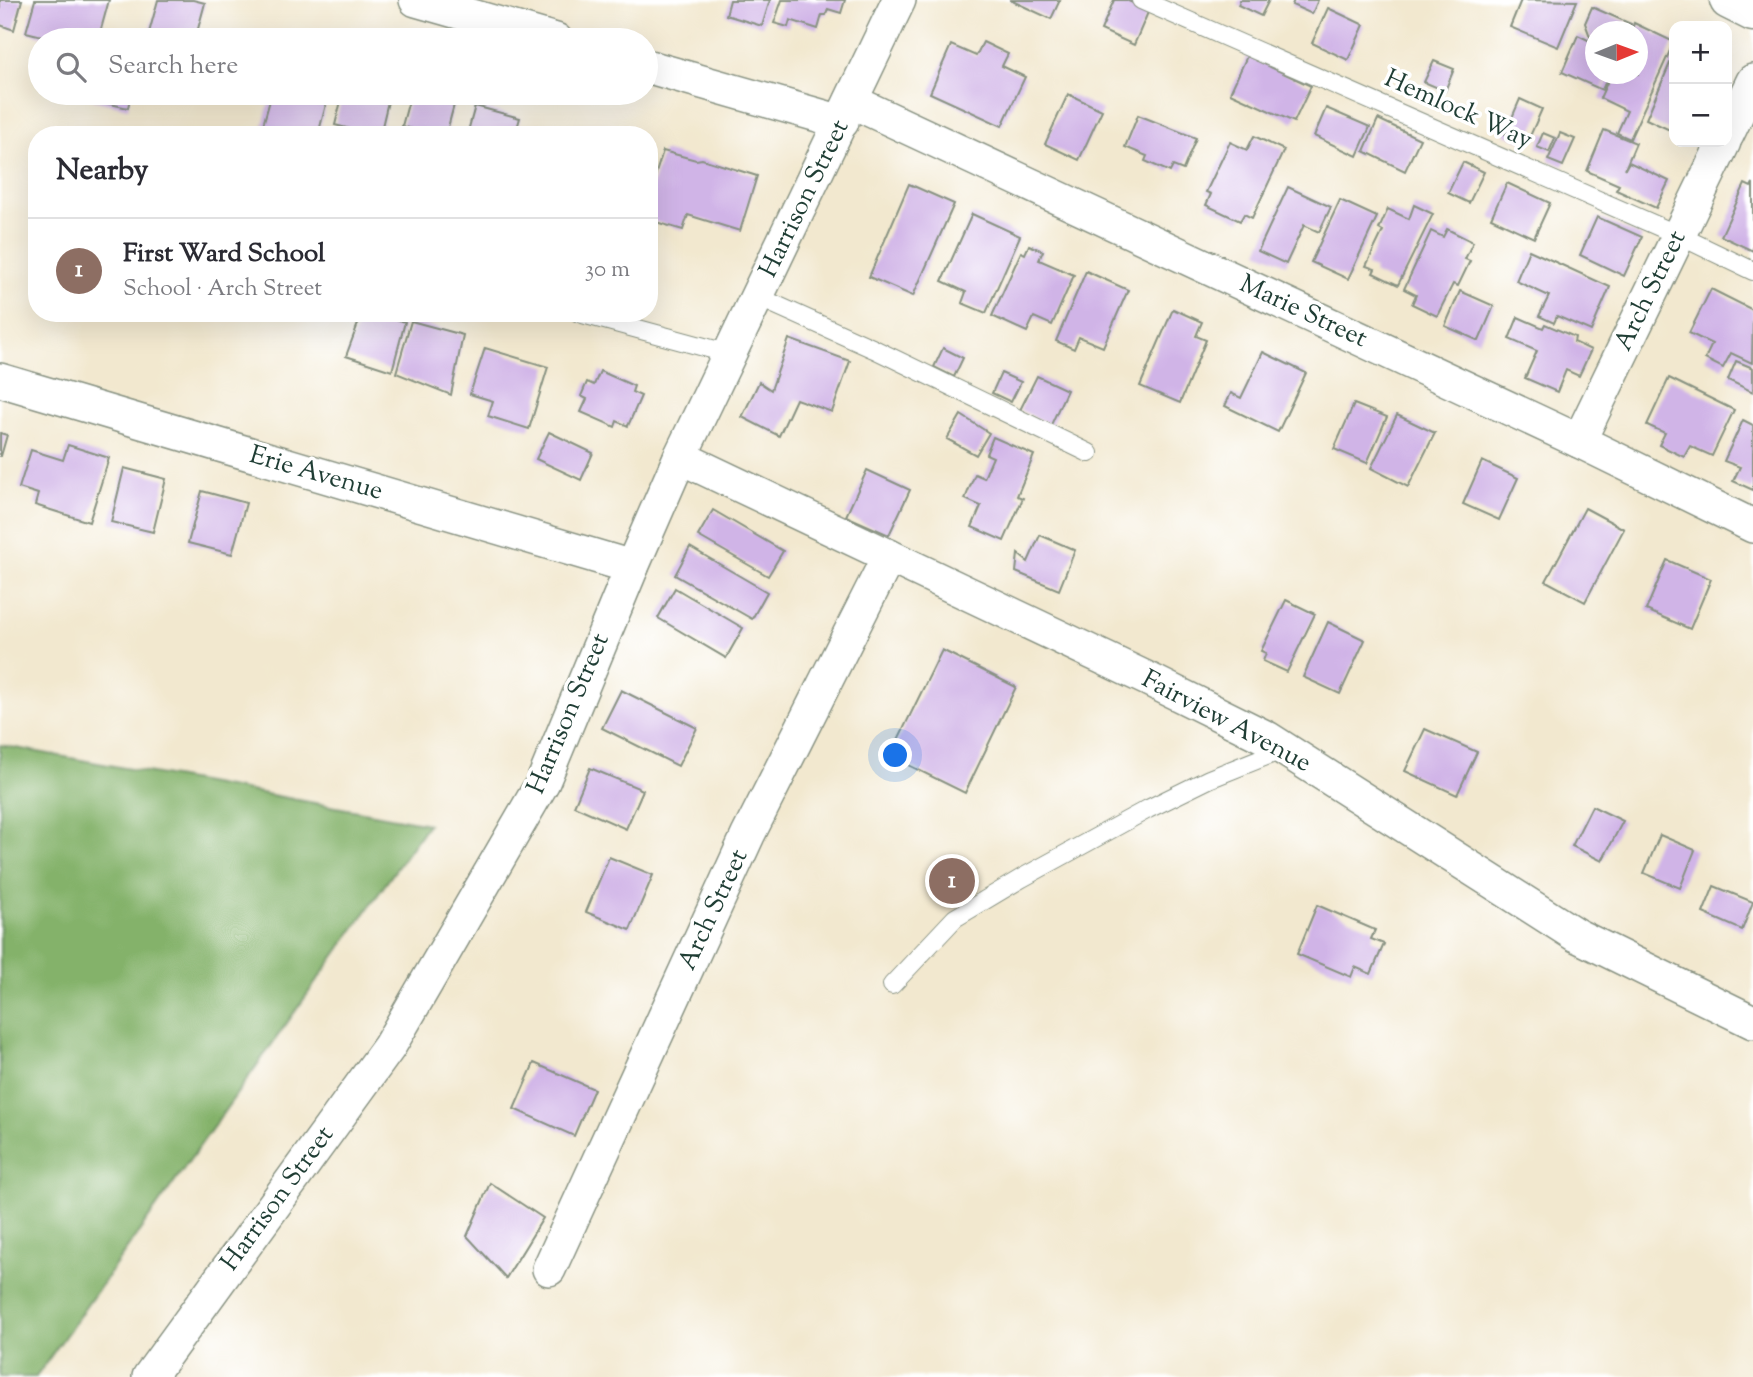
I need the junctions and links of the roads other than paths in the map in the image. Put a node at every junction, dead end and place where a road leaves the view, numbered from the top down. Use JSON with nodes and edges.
{"nodes":[{"id":1,"x":415,"y":0,"type":"edge"},
{"id":2,"x":900,"y":0,"type":"edge"},
{"id":3,"x":1141,"y":0,"type":"edge"},
{"id":4,"x":1729,"y":0,"type":"edge"},
{"id":5,"x":1753,"y":12,"type":"edge"},
{"id":6,"x":514,"y":28,"type":"edge"},
{"id":7,"x":658,"y":69,"type":"edge"},
{"id":8,"x":1753,"y":81,"type":"edge"},
{"id":9,"x":846,"y":112,"type":"junction"},
{"id":10,"x":1732,"y":125,"type":"edge"},
{"id":11,"x":1722,"y":147,"type":"edge"},
{"id":12,"x":1678,"y":235,"type":"junction"},
{"id":13,"x":1753,"y":271,"type":"edge"},
{"id":14,"x":758,"y":297,"type":"junction"},
{"id":15,"x":612,"y":322,"type":"edge"},
{"id":16,"x":730,"y":354,"type":"junction"},
{"id":17,"x":0,"y":380,"type":"edge"},
{"id":18,"x":1579,"y":441,"type":"junction"},
{"id":19,"x":1089,"y":453,"type":"dead end"},
{"id":20,"x":680,"y":457,"type":"junction"},
{"id":21,"x":1753,"y":526,"type":"edge"},
{"id":22,"x":889,"y":556,"type":"junction"},
{"id":23,"x":632,"y":567,"type":"junction"},
{"id":24,"x":1284,"y":749,"type":"junction"},
{"id":25,"x":892,"y":985,"type":"dead end"},
{"id":26,"x":1753,"y":1022,"type":"edge"},
{"id":27,"x":549,"y":1269,"type":"dead end"},
{"id":28,"x":149,"y":1377,"type":"edge"}],
"edges":[{"from":1,"to":6,"type":"street"},
{"from":2,"to":9,"type":"street","name":"Harrison Street"},
{"from":3,"to":12,"type":"lane","name":"Hemlock Way"},
{"from":4,"to":5,"type":"main road"},
{"from":7,"to":9,"type":"street","name":"Marie Street"},
{"from":8,"to":10,"type":"street"},
{"from":9,"to":14,"type":"street","name":"Harrison Street"},
{"from":9,"to":18,"type":"street","name":"Marie Street"},
{"from":11,"to":12,"type":"street","name":"Arch Street"},
{"from":12,"to":13,"type":"lane","name":"Hemlock Way"},
{"from":12,"to":18,"type":"street","name":"Arch Street"},
{"from":14,"to":16,"type":"street","name":"Harrison Street"},
{"from":14,"to":19,"type":"lane"},
{"from":15,"to":16,"type":"lane"},
{"from":16,"to":20,"type":"street","name":"Harrison Street"},
{"from":17,"to":23,"type":"street","name":"Erie Avenue"},
{"from":18,"to":21,"type":"street","name":"Marie Street"},
{"from":20,"to":22,"type":"street","name":"Fairview Avenue"},
{"from":20,"to":23,"type":"street","name":"Harrison Street"},
{"from":22,"to":24,"type":"street","name":"Fairview Avenue"},
{"from":22,"to":27,"type":"street","name":"Arch Street"},
{"from":23,"to":28,"type":"street","name":"Harrison Street"},
{"from":24,"to":25,"type":"lane"},
{"from":24,"to":26,"type":"street","name":"Fairview Avenue"}]}
